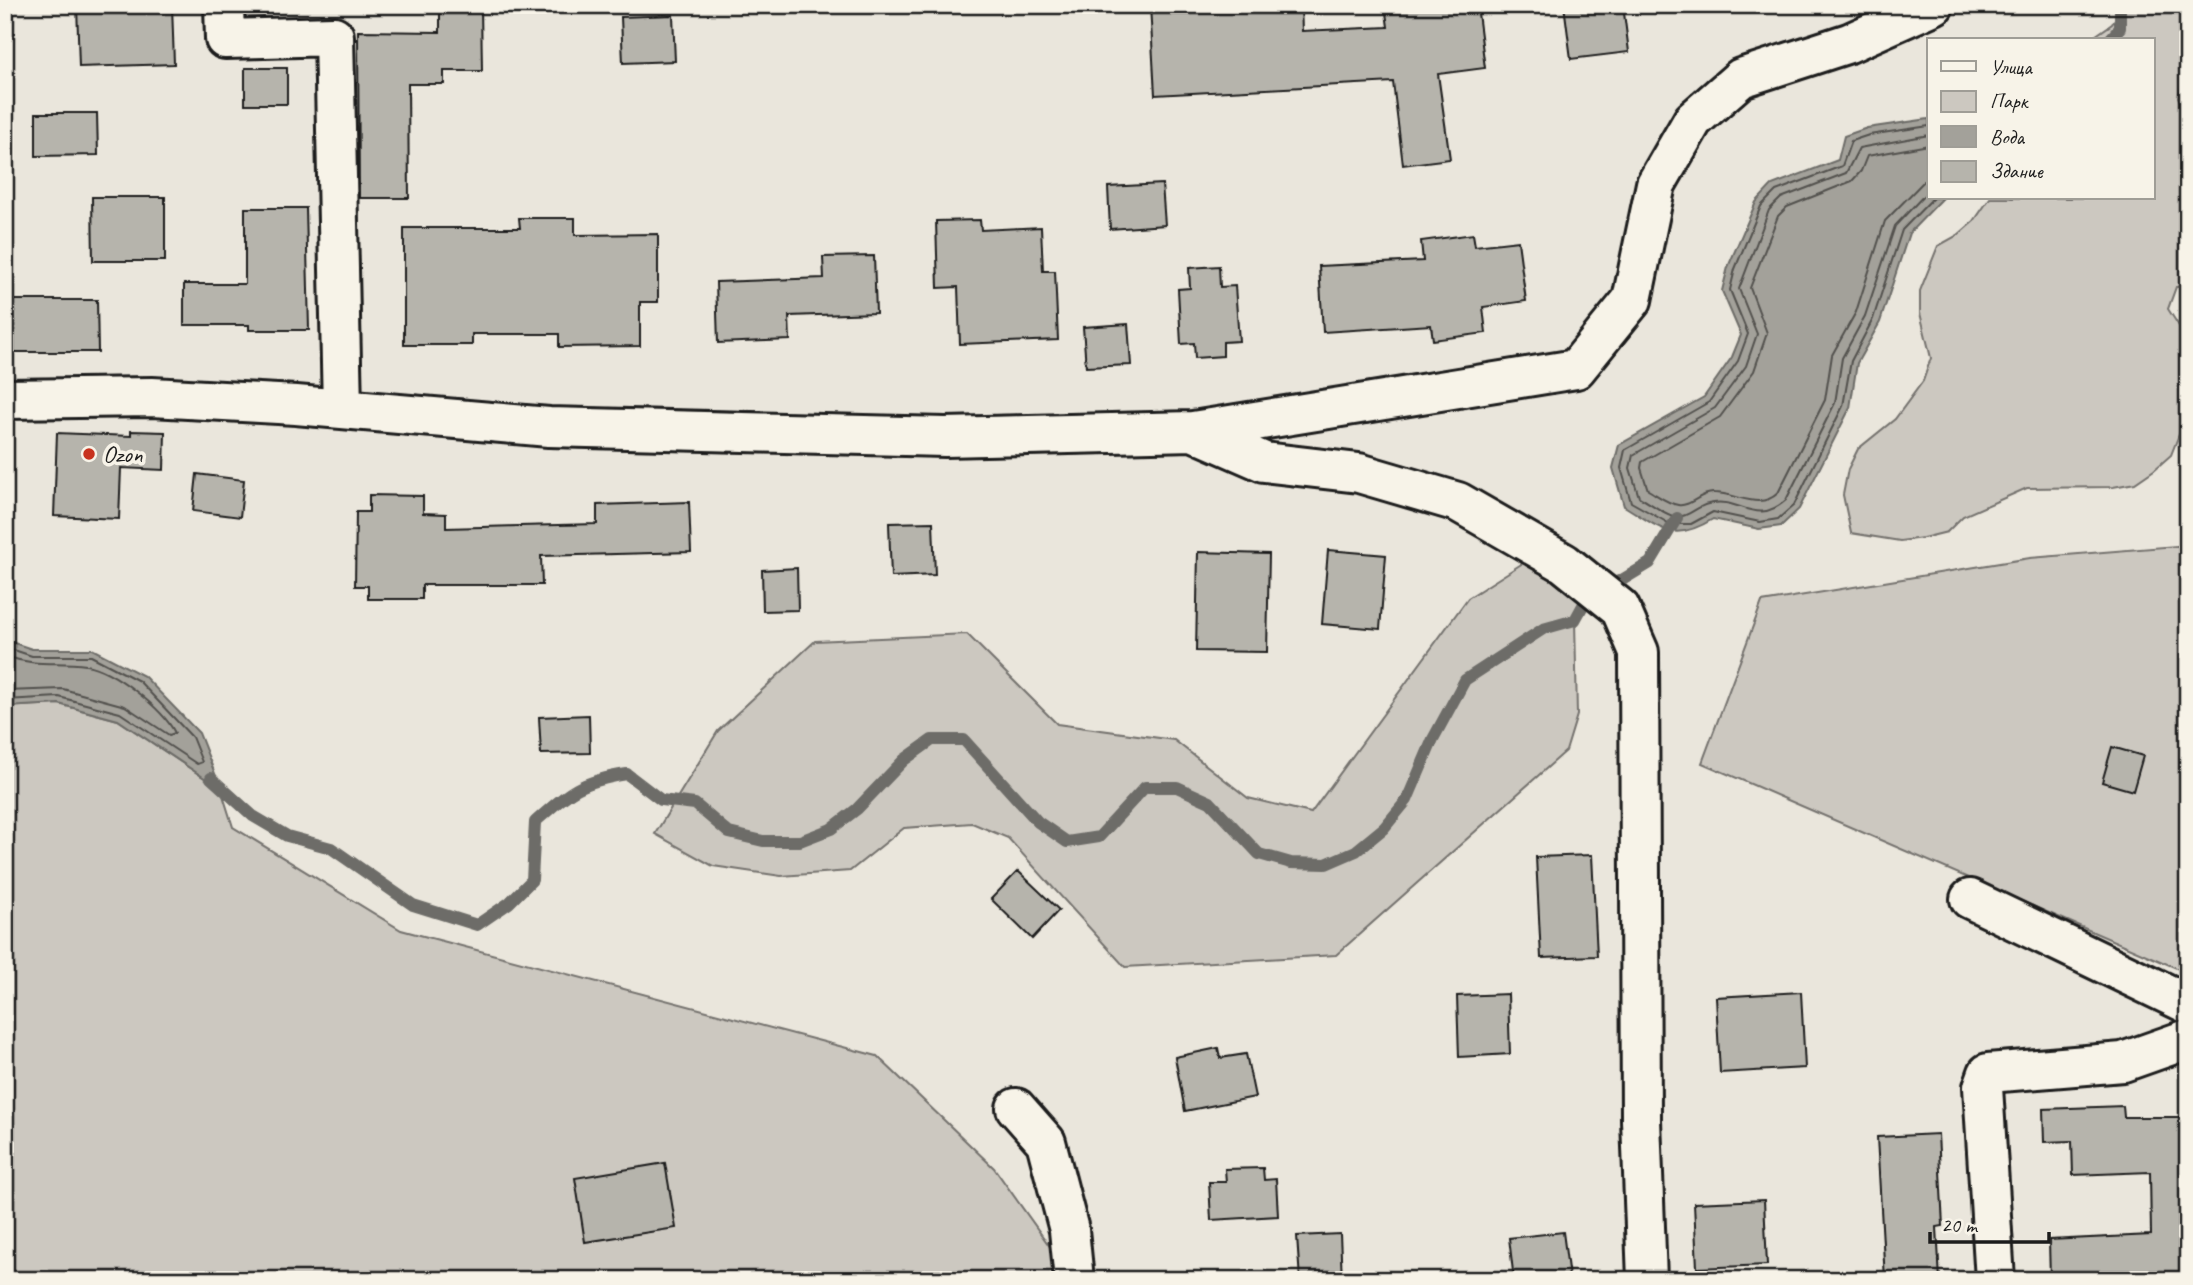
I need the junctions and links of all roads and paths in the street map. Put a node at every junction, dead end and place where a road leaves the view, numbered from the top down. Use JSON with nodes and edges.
{"nodes":[{"id":1,"x":224,"y":5,"type":"edge"},
{"id":2,"x":1934,"y":5,"type":"edge"},
{"id":3,"x":5,"y":399,"type":"edge"},
{"id":4,"x":342,"y":409,"type":"junction"},
{"id":5,"x":1193,"y":431,"type":"junction"},
{"id":6,"x":1970,"y":899,"type":"dead end"},
{"id":7,"x":2188,"y":1004,"type":"edge"},
{"id":8,"x":2188,"y":1038,"type":"edge"},
{"id":9,"x":1016,"y":1108,"type":"dead end"},
{"id":10,"x":1074,"y":1280,"type":"edge"},
{"id":11,"x":1647,"y":1280,"type":"edge"},
{"id":12,"x":1995,"y":1280,"type":"edge"}],
"edges":[{"from":1,"to":4,"type":"street"},
{"from":2,"to":5,"type":"street"},
{"from":3,"to":4,"type":"street"},
{"from":4,"to":5,"type":"street"},
{"from":5,"to":11,"type":"street"},
{"from":6,"to":7,"type":"street"},
{"from":8,"to":12,"type":"street"},
{"from":9,"to":10,"type":"street"}]}
